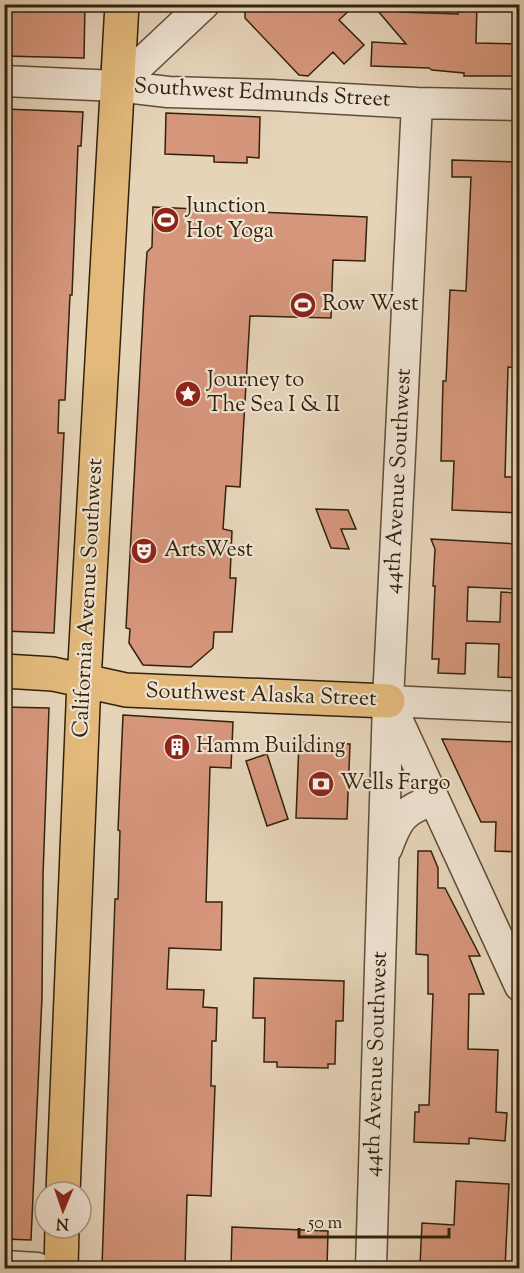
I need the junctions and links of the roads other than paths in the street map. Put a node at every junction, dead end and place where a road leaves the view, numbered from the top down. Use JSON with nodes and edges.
{"nodes":[{"id":1,"x":122,"y":4,"type":"edge"},
{"id":2,"x":204,"y":4,"type":"edge"},
{"id":3,"x":4,"y":81,"type":"edge"},
{"id":4,"x":117,"y":86,"type":"junction"},
{"id":5,"x":417,"y":103,"type":"junction"},
{"id":6,"x":519,"y":105,"type":"edge"},
{"id":7,"x":4,"y":671,"type":"edge"},
{"id":8,"x":84,"y":681,"type":"junction"},
{"id":9,"x":388,"y":701,"type":"junction"},
{"id":10,"x":519,"y":707,"type":"edge"},
{"id":11,"x":434,"y":800,"type":"junction"},
{"id":12,"x":383,"y":860,"type":"junction"},
{"id":13,"x":519,"y":986,"type":"edge"},
{"id":14,"x":63,"y":1180,"type":"edge"},
{"id":15,"x":62,"y":1240,"type":"edge"},
{"id":16,"x":4,"y":1266,"type":"edge"},
{"id":17,"x":37,"y":1269,"type":"edge"},
{"id":18,"x":61,"y":1269,"type":"edge"},
{"id":19,"x":370,"y":1269,"type":"edge"}],
"edges":[{"from":1,"to":4,"type":"main road","name":"California Avenue Southwest"},
{"from":2,"to":4,"type":"street"},
{"from":3,"to":4,"type":"street","name":"Southwest Edmunds Street"},
{"from":4,"to":5,"type":"street","name":"Southwest Edmunds Street"},
{"from":4,"to":8,"type":"main road","name":"California Avenue Southwest"},
{"from":5,"to":6,"type":"street","name":"Southwest Edmunds Street"},
{"from":5,"to":9,"type":"street","name":"44th Avenue Southwest"},
{"from":7,"to":8,"type":"main road","name":"Southwest Alaska Street"},
{"from":8,"to":9,"type":"main road","name":"Southwest Alaska Street"},
{"from":8,"to":14,"type":"main road","name":"California Avenue Southwest"},
{"from":9,"to":10,"type":"street","name":"Southwest Alaska Street"},
{"from":9,"to":11,"type":"street"},
{"from":9,"to":12,"type":"street","name":"44th Avenue Southwest"},
{"from":11,"to":12,"type":"street","name":"44th Avenue Southwest"},
{"from":11,"to":13,"type":"street"},
{"from":12,"to":19,"type":"street","name":"44th Avenue Southwest"},
{"from":15,"to":18,"type":"main road"},
{"from":16,"to":17,"type":"street"}]}
